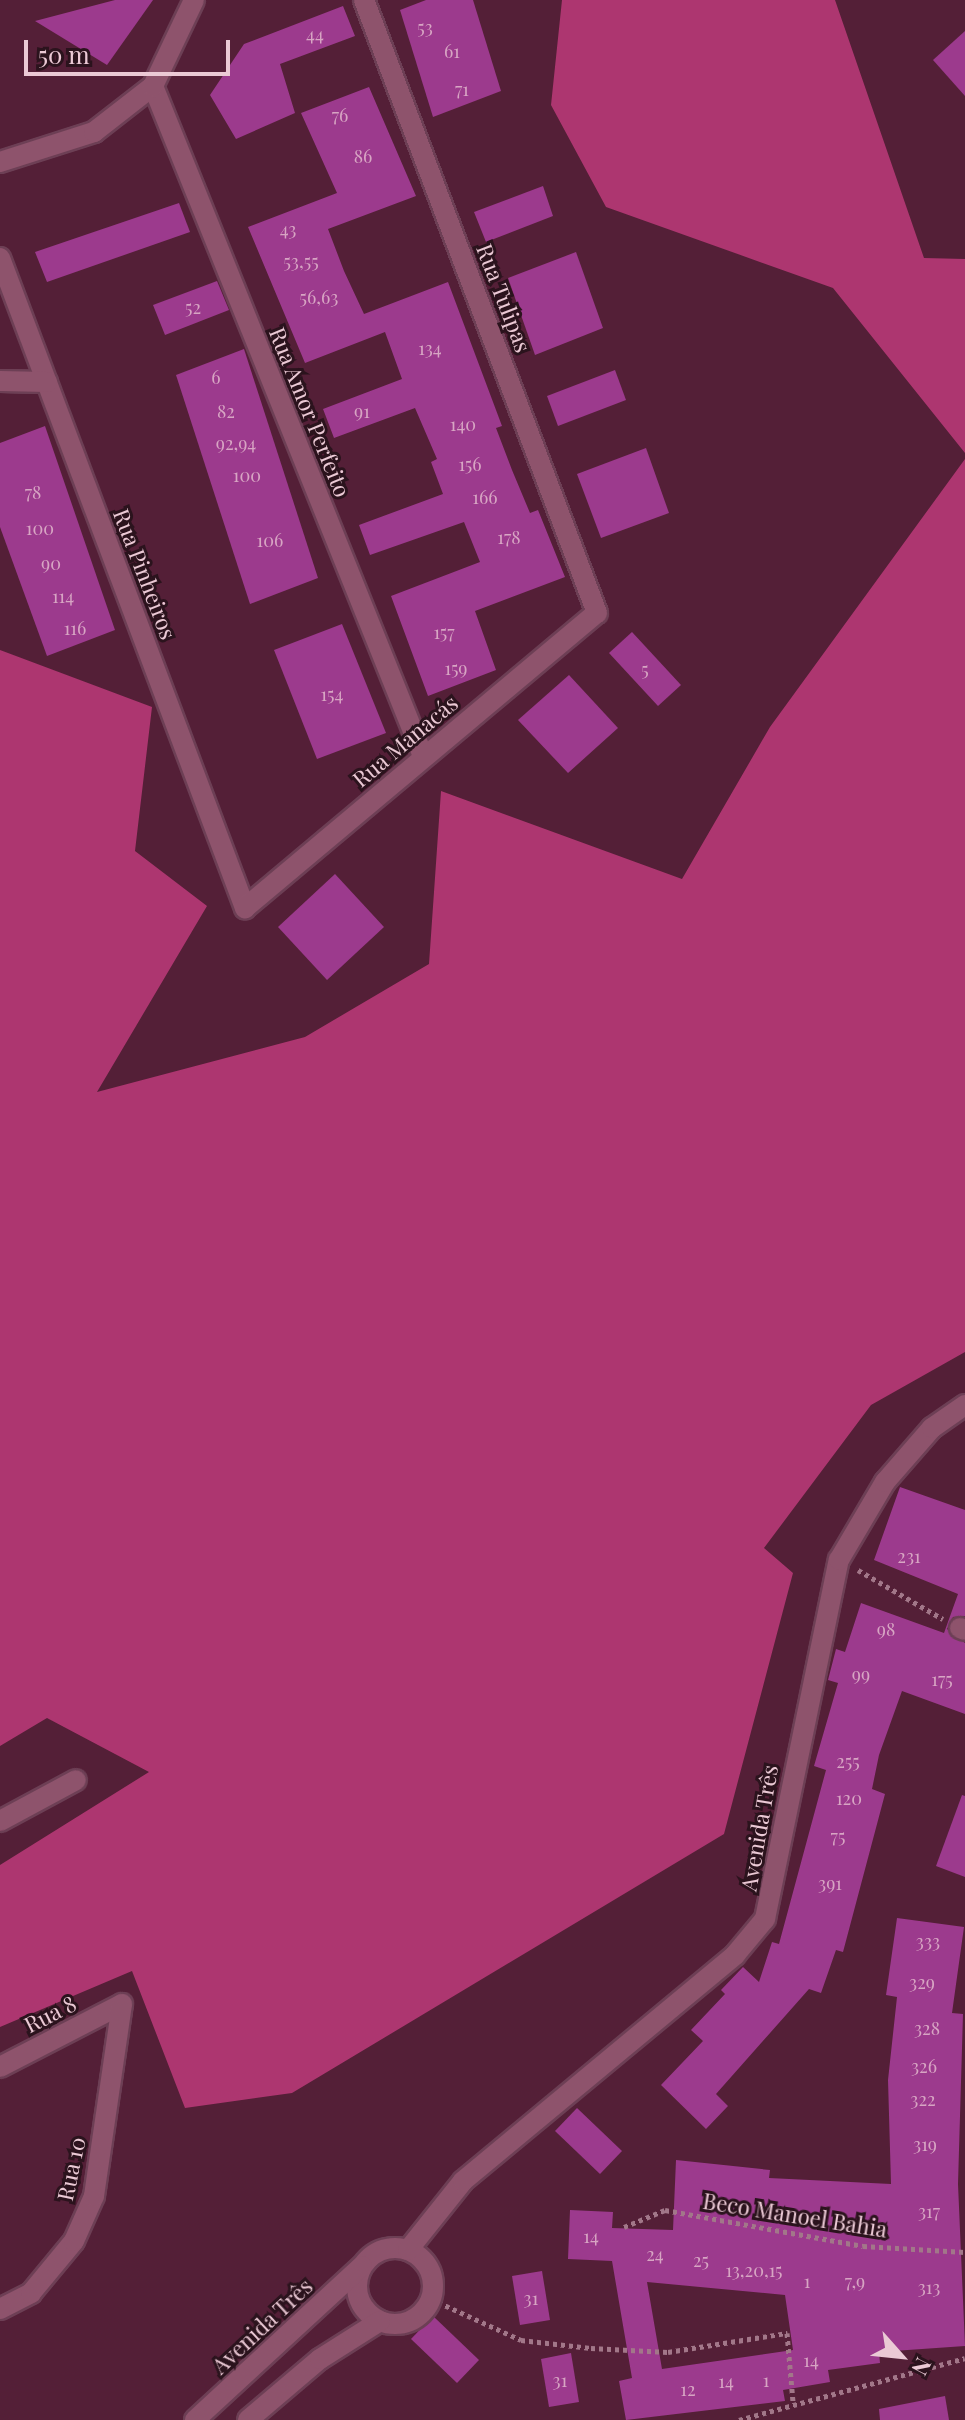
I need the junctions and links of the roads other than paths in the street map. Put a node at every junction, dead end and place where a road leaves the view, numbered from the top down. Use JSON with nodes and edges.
{"nodes":[{"id":1,"x":194,"y":0,"type":"edge"},
{"id":2,"x":364,"y":0,"type":"edge"},
{"id":3,"x":153,"y":86,"type":"junction"},
{"id":4,"x":0,"y":162,"type":"edge"},
{"id":5,"x":0,"y":258,"type":"edge"},
{"id":6,"x":0,"y":381,"type":"edge"},
{"id":7,"x":47,"y":382,"type":"junction"},
{"id":8,"x":597,"y":613,"type":"joint"},
{"id":9,"x":423,"y":756,"type":"junction"},
{"id":10,"x":245,"y":908,"type":"joint"},
{"id":11,"x":965,"y":1405,"type":"edge"},
{"id":12,"x":76,"y":1780,"type":"dead end"},
{"id":13,"x":0,"y":1821,"type":"edge"},
{"id":14,"x":122,"y":2004,"type":"joint"},
{"id":15,"x":0,"y":2067,"type":"edge"},
{"id":16,"x":408,"y":2250,"type":"junction"},
{"id":17,"x":362,"y":2266,"type":"junction"},
{"id":18,"x":0,"y":2309,"type":"edge"},
{"id":19,"x":380,"y":2321,"type":"junction"},
{"id":20,"x":195,"y":2420,"type":"edge"},
{"id":21,"x":248,"y":2420,"type":"edge"}],
"edges":[{"from":1,"to":3,"type":"street"},
{"from":2,"to":8,"type":"street","name":"Rua Tulipas"},
{"from":3,"to":4,"type":"street"},
{"from":3,"to":9,"type":"street","name":"Rua Amor Perfeito"},
{"from":5,"to":7,"type":"street","name":"Rua Pinheiros"},
{"from":6,"to":7,"type":"street"},
{"from":7,"to":10,"type":"street","name":"Rua Pinheiros"},
{"from":8,"to":9,"type":"street","name":"Rua Manacás"},
{"from":9,"to":10,"type":"street","name":"Rua Manacás"},
{"from":11,"to":16,"type":"street","name":"Avenida Três"},
{"from":12,"to":13,"type":"street"},
{"from":14,"to":15,"type":"street","name":"Rua 8"},
{"from":14,"to":18,"type":"street","name":"Rua 10"},
{"from":16,"to":17,"type":"street","name":"Avenida Três"},
{"from":16,"to":19,"type":"street"},
{"from":17,"to":19,"type":"street"},
{"from":17,"to":20,"type":"street","name":"Avenida Três"},
{"from":19,"to":21,"type":"street"}]}
